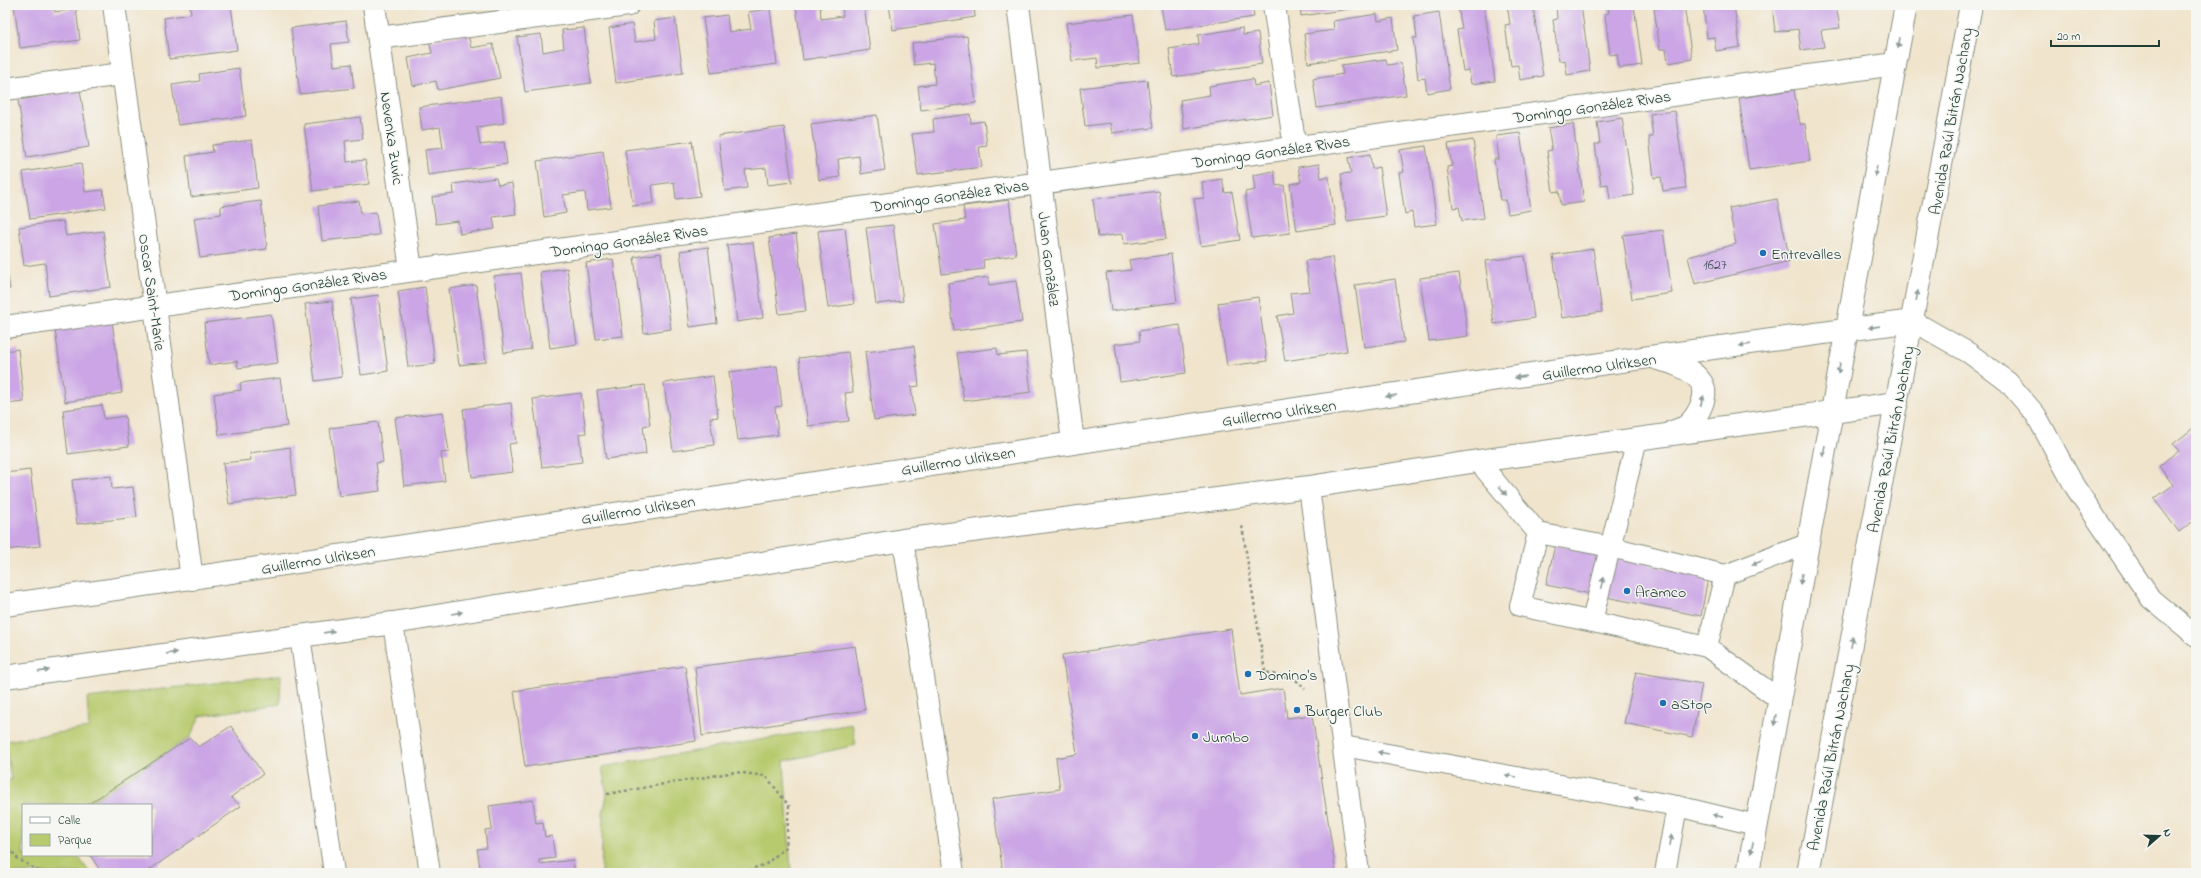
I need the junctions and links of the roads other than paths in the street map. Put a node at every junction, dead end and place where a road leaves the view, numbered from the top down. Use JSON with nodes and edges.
{"nodes":[{"id":1,"x":114,"y":5,"type":"edge"},
{"id":2,"x":374,"y":5,"type":"edge"},
{"id":3,"x":628,"y":5,"type":"edge"},
{"id":4,"x":1018,"y":5,"type":"edge"},
{"id":5,"x":1274,"y":5,"type":"edge"},
{"id":6,"x":1906,"y":5,"type":"edge"},
{"id":7,"x":1971,"y":5,"type":"edge"},
{"id":8,"x":379,"y":38,"type":"junction"},
{"id":9,"x":1895,"y":64,"type":"junction"},
{"id":10,"x":123,"y":74,"type":"junction"},
{"id":11,"x":5,"y":89,"type":"edge"},
{"id":12,"x":1295,"y":148,"type":"junction"},
{"id":13,"x":1040,"y":183,"type":"junction"},
{"id":14,"x":411,"y":270,"type":"junction"},
{"id":15,"x":155,"y":306,"type":"junction"},
{"id":16,"x":1913,"y":321,"type":"junction"},
{"id":17,"x":5,"y":326,"type":"edge"},
{"id":18,"x":1847,"y":330,"type":"junction"},
{"id":19,"x":1653,"y":358,"type":"junction"},
{"id":20,"x":1897,"y":403,"type":"junction"},
{"id":21,"x":1830,"y":412,"type":"junction"},
{"id":22,"x":1666,"y":435,"type":"junction"},
{"id":23,"x":1638,"y":439,"type":"junction"},
{"id":24,"x":1073,"y":442,"type":"junction"},
{"id":25,"x":1478,"y":461,"type":"junction"},
{"id":26,"x":1309,"y":487,"type":"junction"},
{"id":27,"x":1538,"y":533,"type":"junction"},
{"id":28,"x":903,"y":540,"type":"junction"},
{"id":29,"x":1807,"y":544,"type":"junction"},
{"id":30,"x":1611,"y":547,"type":"junction"},
{"id":31,"x":1725,"y":575,"type":"junction"},
{"id":32,"x":192,"y":579,"type":"junction"},
{"id":33,"x":5,"y":605,"type":"edge"},
{"id":34,"x":1592,"y":621,"type":"junction"},
{"id":35,"x":393,"y":623,"type":"junction"},
{"id":36,"x":300,"y":636,"type":"junction"},
{"id":37,"x":2196,"y":636,"type":"edge"},
{"id":38,"x":1707,"y":647,"type":"junction"},
{"id":39,"x":5,"y":677,"type":"edge"},
{"id":40,"x":1779,"y":699,"type":"junction"},
{"id":41,"x":1343,"y":746,"type":"junction"},
{"id":42,"x":1678,"y":806,"type":"junction"},
{"id":43,"x":1756,"y":825,"type":"junction"},
{"id":44,"x":334,"y":873,"type":"edge"},
{"id":45,"x":430,"y":873,"type":"edge"},
{"id":46,"x":954,"y":873,"type":"edge"},
{"id":47,"x":1359,"y":873,"type":"edge"},
{"id":48,"x":1665,"y":873,"type":"edge"},
{"id":49,"x":1748,"y":873,"type":"edge"},
{"id":50,"x":1808,"y":873,"type":"edge"}],
"edges":[{"from":1,"to":10,"type":"main road","name":"Oscar Saint-Marie"},
{"from":2,"to":8,"type":"main road","name":"Nevenka Zuvic"},
{"from":3,"to":8,"type":"main road"},
{"from":4,"to":13,"type":"main road","name":"Juan González"},
{"from":5,"to":12,"type":"main road"},
{"from":6,"to":9,"type":"main road","one_way":true},
{"from":16,"to":7,"type":"main road","name":"Avenida Raúl Bitrán Nachary","one_way":true},
{"from":8,"to":14,"type":"main road","name":"Nevenka Zuvic"},
{"from":9,"to":12,"type":"main road","name":"Domingo González Rivas"},
{"from":9,"to":18,"type":"main road","one_way":true},
{"from":10,"to":11,"type":"main road"},
{"from":10,"to":15,"type":"main road","name":"Oscar Saint-Marie"},
{"from":12,"to":13,"type":"main road","name":"Domingo González Rivas"},
{"from":13,"to":14,"type":"main road","name":"Domingo González Rivas"},
{"from":13,"to":24,"type":"main road","name":"Juan González"},
{"from":14,"to":15,"type":"main road","name":"Domingo González Rivas"},
{"from":15,"to":17,"type":"main road","name":"Domingo González Rivas"},
{"from":15,"to":32,"type":"main road","name":"Oscar Saint-Marie"},
{"from":16,"to":18,"type":"main road","name":"Guillermo Ulriksen","one_way":true},
{"from":16,"to":20,"type":"main road","name":"Avenida Raúl Bitrán Nachary"},
{"from":16,"to":37,"type":"lane"},
{"from":18,"to":19,"type":"main road","name":"Guillermo Ulriksen","one_way":true},
{"from":18,"to":21,"type":"main road","one_way":true},
{"from":22,"to":19,"type":"main road","one_way":true},
{"from":19,"to":24,"type":"main road","name":"Guillermo Ulriksen","one_way":true},
{"from":20,"to":21,"type":"main road"},
{"from":50,"to":20,"type":"main road","name":"Avenida Raúl Bitrán Nachary","one_way":true},
{"from":21,"to":22,"type":"main road"},
{"from":21,"to":29,"type":"main road","one_way":true},
{"from":22,"to":23,"type":"main road"},
{"from":23,"to":25,"type":"main road"},
{"from":23,"to":30,"type":"lane"},
{"from":24,"to":32,"type":"main road","name":"Guillermo Ulriksen"},
{"from":25,"to":26,"type":"main road"},
{"from":25,"to":27,"type":"lane","one_way":true},
{"from":26,"to":28,"type":"main road"},
{"from":26,"to":41,"type":"lane"},
{"from":27,"to":30,"type":"lane"},
{"from":27,"to":34,"type":"lane"},
{"from":35,"to":28,"type":"main road","one_way":true},
{"from":28,"to":46,"type":"lane"},
{"from":29,"to":31,"type":"lane","one_way":true},
{"from":29,"to":40,"type":"main road","one_way":true},
{"from":30,"to":31,"type":"lane"},
{"from":34,"to":30,"type":"lane","one_way":true},
{"from":31,"to":38,"type":"lane"},
{"from":32,"to":33,"type":"main road","name":"Guillermo Ulriksen"},
{"from":34,"to":38,"type":"lane"},
{"from":36,"to":35,"type":"main road","one_way":true},
{"from":35,"to":45,"type":"lane"},
{"from":39,"to":36,"type":"main road","one_way":true},
{"from":36,"to":44,"type":"lane"},
{"from":38,"to":40,"type":"lane"},
{"from":40,"to":43,"type":"main road","one_way":true},
{"from":42,"to":41,"type":"lane","one_way":true},
{"from":41,"to":47,"type":"lane"},
{"from":43,"to":42,"type":"lane","one_way":true},
{"from":48,"to":42,"type":"lane","one_way":true},
{"from":43,"to":49,"type":"main road","one_way":true}]}
